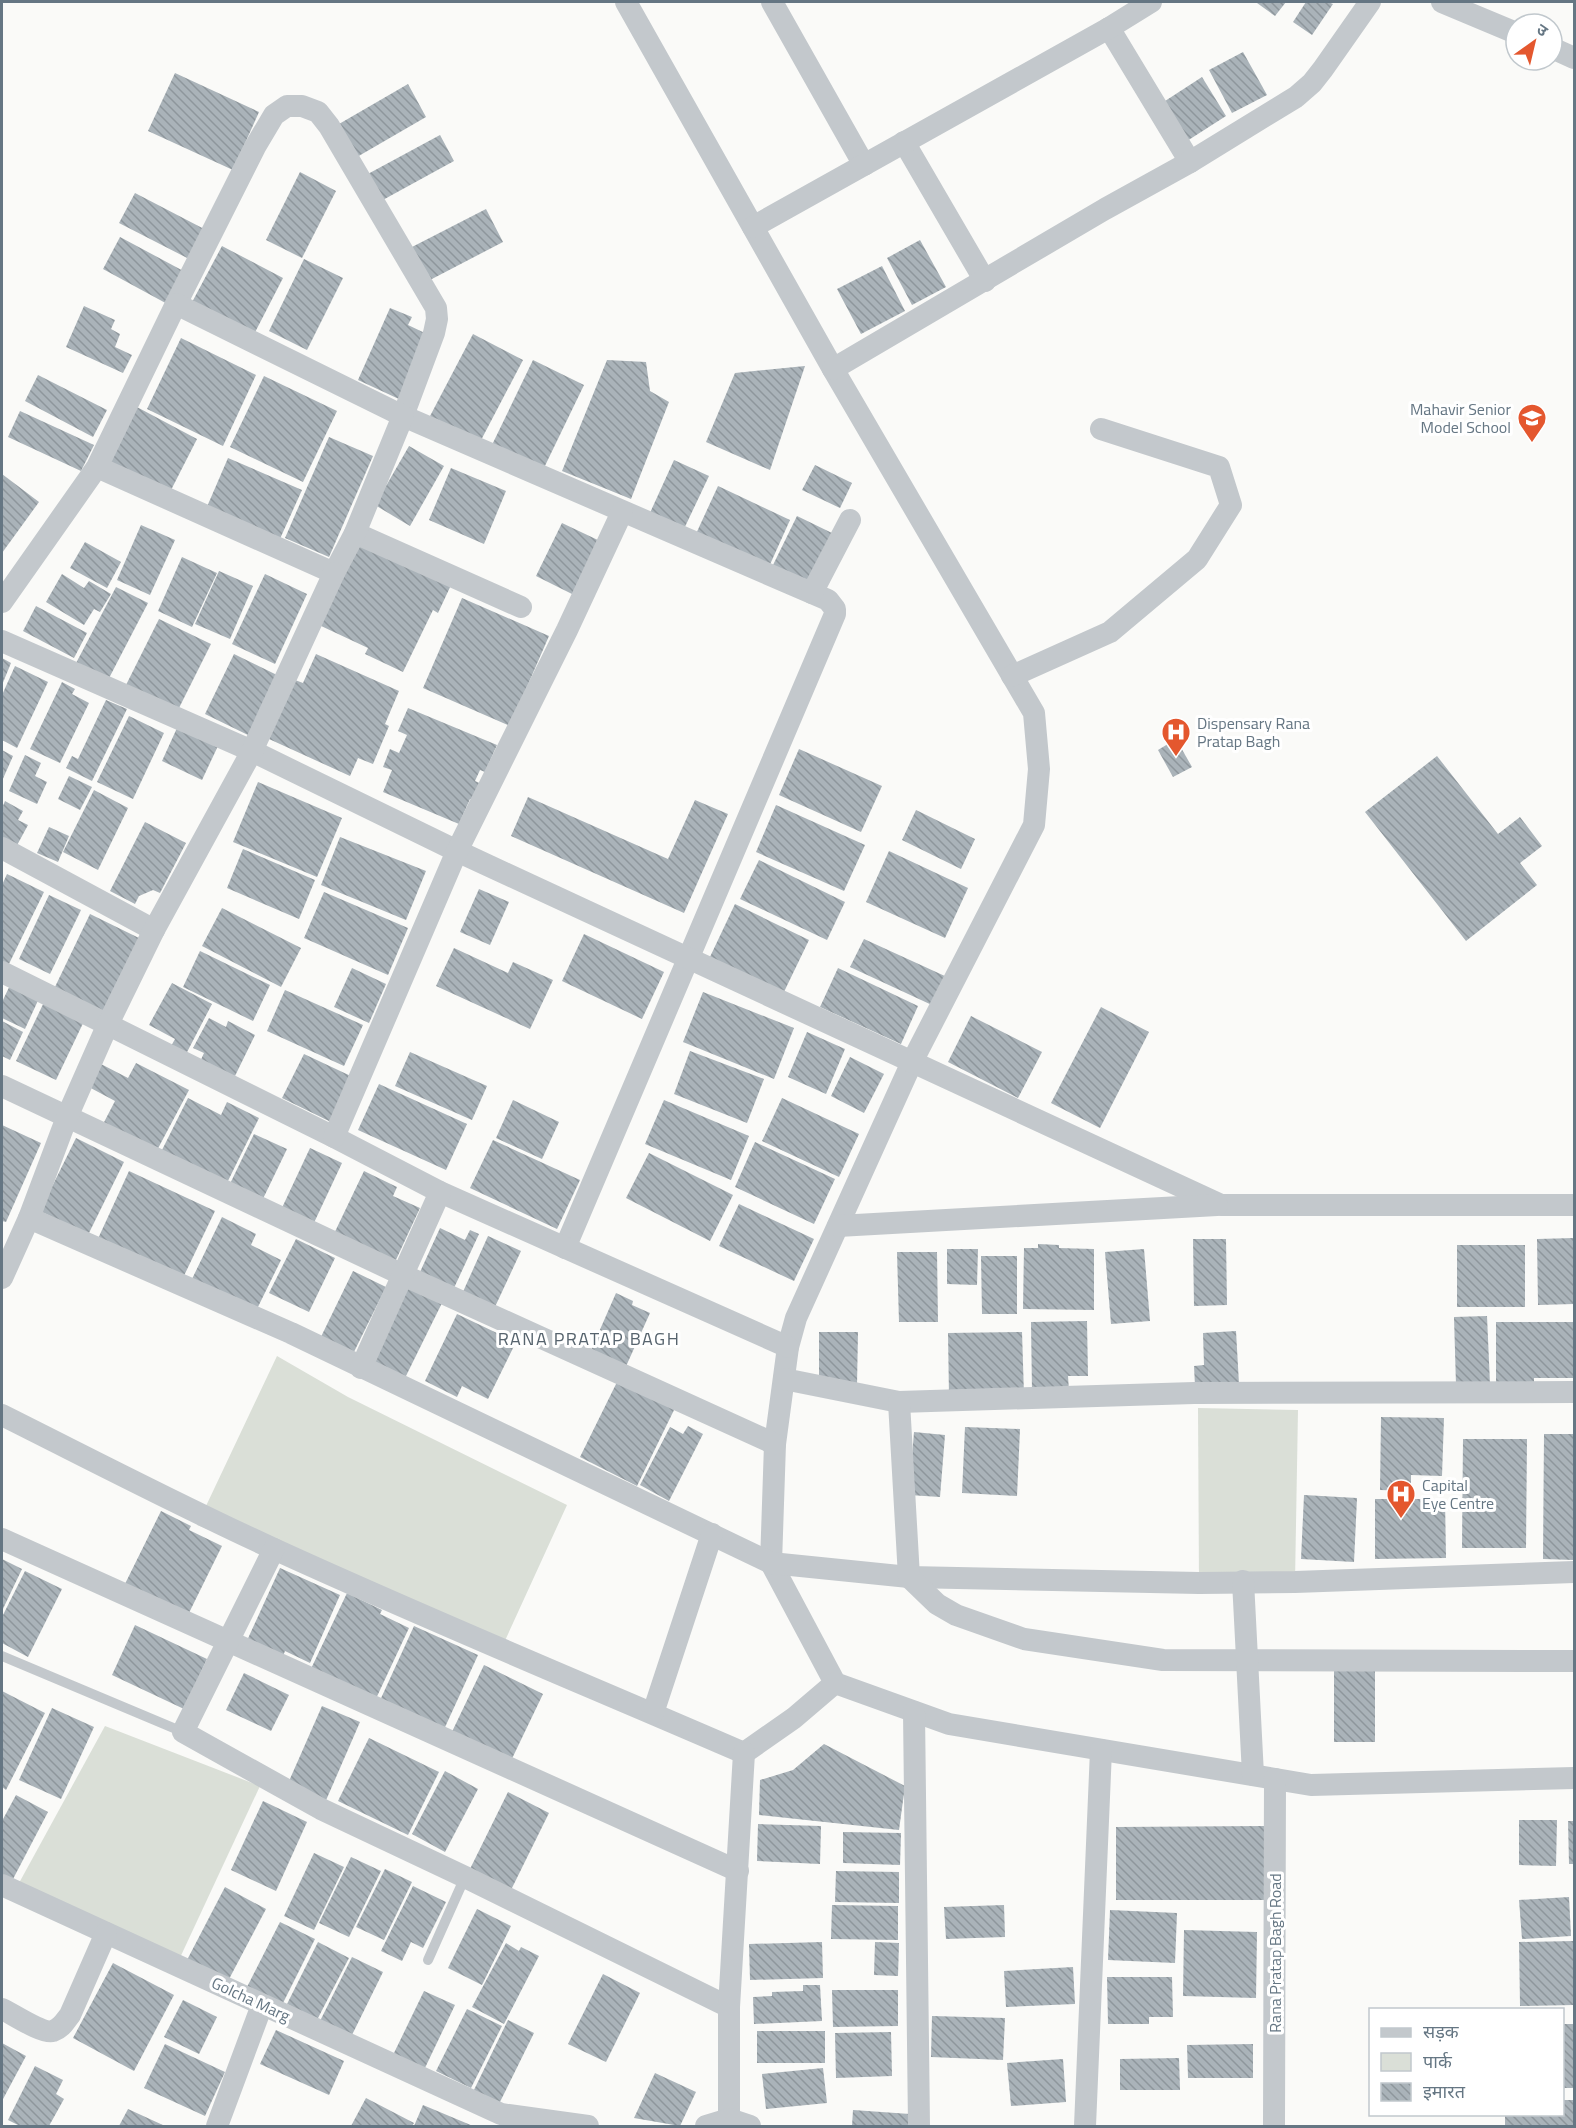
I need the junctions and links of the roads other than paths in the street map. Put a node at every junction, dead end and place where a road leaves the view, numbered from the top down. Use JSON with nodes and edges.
{"nodes":[{"id":1,"x":626,"y":2,"type":"edge"},
{"id":2,"x":771,"y":2,"type":"edge"},
{"id":3,"x":1370,"y":2,"type":"edge"},
{"id":4,"x":1442,"y":2,"type":"edge"},
{"id":5,"x":1137,"y":5,"type":"edge"},
{"id":6,"x":1109,"y":28,"type":"junction"},
{"id":7,"x":1504,"y":28,"type":"edge"},
{"id":8,"x":904,"y":142,"type":"junction"},
{"id":9,"x":1190,"y":162,"type":"junction"},
{"id":10,"x":864,"y":165,"type":"junction"},
{"id":11,"x":753,"y":226,"type":"junction"},
{"id":12,"x":985,"y":280,"type":"junction"},
{"id":13,"x":176,"y":304,"type":"junction"},
{"id":14,"x":833,"y":369,"type":"junction"},
{"id":15,"x":404,"y":416,"type":"junction"},
{"id":16,"x":1101,"y":429,"type":"dead end"},
{"id":17,"x":97,"y":467,"type":"junction"},
{"id":18,"x":622,"y":512,"type":"junction"},
{"id":19,"x":850,"y":520,"type":"dead end"},
{"id":20,"x":355,"y":533,"type":"junction"},
{"id":21,"x":334,"y":573,"type":"junction"},
{"id":22,"x":812,"y":593,"type":"junction"},
{"id":23,"x":2,"y":602,"type":"edge"},
{"id":24,"x":521,"y":607,"type":"dead end"},
{"id":25,"x":2,"y":641,"type":"edge"},
{"id":26,"x":1012,"y":676,"type":"junction"},
{"id":27,"x":252,"y":751,"type":"junction"},
{"id":28,"x":2,"y":848,"type":"edge"},
{"id":29,"x":457,"y":852,"type":"junction"},
{"id":30,"x":154,"y":930,"type":"junction"},
{"id":31,"x":689,"y":959,"type":"junction"},
{"id":32,"x":2,"y":972,"type":"edge"},
{"id":33,"x":108,"y":1024,"type":"junction"},
{"id":34,"x":912,"y":1062,"type":"junction"},
{"id":35,"x":2,"y":1086,"type":"edge"},
{"id":36,"x":67,"y":1117,"type":"junction"},
{"id":37,"x":334,"y":1137,"type":"junction"},
{"id":38,"x":440,"y":1192,"type":"junction"},
{"id":39,"x":1221,"y":1205,"type":"junction"},
{"id":40,"x":1575,"y":1205,"type":"edge"},
{"id":41,"x":29,"y":1218,"type":"junction"},
{"id":42,"x":838,"y":1226,"type":"junction"},
{"id":43,"x":565,"y":1248,"type":"junction"},
{"id":44,"x":403,"y":1275,"type":"junction"},
{"id":45,"x":2,"y":1278,"type":"edge"},
{"id":46,"x":788,"y":1347,"type":"junction"},
{"id":47,"x":361,"y":1368,"type":"junction"},
{"id":48,"x":784,"y":1379,"type":"junction"},
{"id":49,"x":1575,"y":1392,"type":"edge"},
{"id":50,"x":899,"y":1402,"type":"junction"},
{"id":51,"x":2,"y":1415,"type":"edge"},
{"id":52,"x":775,"y":1444,"type":"junction"},
{"id":53,"x":712,"y":1534,"type":"junction"},
{"id":54,"x":2,"y":1539,"type":"edge"},
{"id":55,"x":274,"y":1549,"type":"junction"},
{"id":56,"x":771,"y":1563,"type":"junction"},
{"id":57,"x":1575,"y":1572,"type":"edge"},
{"id":58,"x":909,"y":1577,"type":"junction"},
{"id":59,"x":1243,"y":1581,"type":"junction"},
{"id":60,"x":228,"y":1643,"type":"junction"},
{"id":61,"x":2,"y":1656,"type":"edge"},
{"id":62,"x":1247,"y":1660,"type":"junction"},
{"id":63,"x":1575,"y":1661,"type":"edge"},
{"id":64,"x":835,"y":1683,"type":"junction"},
{"id":65,"x":914,"y":1712,"type":"junction"},
{"id":66,"x":653,"y":1713,"type":"junction"},
{"id":67,"x":183,"y":1732,"type":"junction"},
{"id":68,"x":1101,"y":1750,"type":"junction"},
{"id":69,"x":744,"y":1752,"type":"junction"},
{"id":70,"x":1264,"y":1777,"type":"junction"},
{"id":71,"x":1575,"y":1778,"type":"edge"},
{"id":72,"x":738,"y":1871,"type":"junction"},
{"id":73,"x":465,"y":1877,"type":"junction"},
{"id":74,"x":2,"y":1885,"type":"edge"},
{"id":75,"x":106,"y":1933,"type":"junction"},
{"id":76,"x":428,"y":1960,"type":"dead end"},
{"id":77,"x":262,"y":2005,"type":"junction"},
{"id":78,"x":729,"y":2007,"type":"junction"},
{"id":79,"x":2,"y":2009,"type":"edge"},
{"id":80,"x":498,"y":2120,"type":"edge"},
{"id":81,"x":740,"y":2123,"type":"edge"},
{"id":82,"x":217,"y":2127,"type":"edge"},
{"id":83,"x":588,"y":2127,"type":"edge"},
{"id":84,"x":705,"y":2127,"type":"edge"},
{"id":85,"x":919,"y":2127,"type":"edge"},
{"id":86,"x":1084,"y":2127,"type":"edge"},
{"id":87,"x":1274,"y":2127,"type":"edge"}],
"edges":[{"from":1,"to":11,"type":"street"},
{"from":2,"to":10,"type":"street"},
{"from":3,"to":9,"type":"street"},
{"from":4,"to":7,"type":"street"},
{"from":5,"to":6,"type":"street"},
{"from":6,"to":8,"type":"street"},
{"from":6,"to":9,"type":"street"},
{"from":8,"to":10,"type":"street"},
{"from":8,"to":12,"type":"street"},
{"from":9,"to":12,"type":"street"},
{"from":10,"to":11,"type":"street"},
{"from":11,"to":14,"type":"street"},
{"from":12,"to":14,"type":"street"},
{"from":13,"to":15,"type":"street"},
{"from":13,"to":15,"type":"street"},
{"from":13,"to":17,"type":"street"},
{"from":14,"to":26,"type":"street"},
{"from":15,"to":18,"type":"street"},
{"from":15,"to":20,"type":"street"},
{"from":16,"to":26,"type":"street"},
{"from":17,"to":21,"type":"street"},
{"from":17,"to":23,"type":"street"},
{"from":18,"to":22,"type":"street"},
{"from":18,"to":29,"type":"street"},
{"from":19,"to":22,"type":"street"},
{"from":20,"to":21,"type":"street"},
{"from":20,"to":24,"type":"street"},
{"from":21,"to":27,"type":"street"},
{"from":22,"to":31,"type":"street"},
{"from":25,"to":27,"type":"street"},
{"from":26,"to":34,"type":"street"},
{"from":27,"to":29,"type":"street"},
{"from":27,"to":30,"type":"street"},
{"from":28,"to":30,"type":"street"},
{"from":29,"to":31,"type":"street"},
{"from":29,"to":37,"type":"street"},
{"from":30,"to":33,"type":"street"},
{"from":31,"to":34,"type":"street"},
{"from":31,"to":43,"type":"street"},
{"from":32,"to":33,"type":"street"},
{"from":33,"to":36,"type":"street"},
{"from":33,"to":37,"type":"street"},
{"from":34,"to":39,"type":"street"},
{"from":34,"to":42,"type":"street"},
{"from":35,"to":36,"type":"street"},
{"from":36,"to":41,"type":"street"},
{"from":36,"to":44,"type":"street"},
{"from":37,"to":38,"type":"street"},
{"from":38,"to":43,"type":"street"},
{"from":38,"to":44,"type":"street"},
{"from":39,"to":40,"type":"street"},
{"from":39,"to":42,"type":"street"},
{"from":41,"to":45,"type":"street"},
{"from":41,"to":47,"type":"street"},
{"from":42,"to":46,"type":"street"},
{"from":43,"to":46,"type":"street"},
{"from":44,"to":47,"type":"street"},
{"from":44,"to":52,"type":"street"},
{"from":46,"to":48,"type":"street"},
{"from":47,"to":53,"type":"street"},
{"from":48,"to":50,"type":"street"},
{"from":48,"to":52,"type":"street"},
{"from":49,"to":50,"type":"street"},
{"from":50,"to":58,"type":"street"},
{"from":51,"to":55,"type":"street"},
{"from":52,"to":56,"type":"street"},
{"from":53,"to":56,"type":"street"},
{"from":53,"to":66,"type":"street"},
{"from":54,"to":60,"type":"street"},
{"from":55,"to":60,"type":"street"},
{"from":55,"to":66,"type":"street"},
{"from":56,"to":58,"type":"street"},
{"from":56,"to":64,"type":"street"},
{"from":57,"to":59,"type":"street"},
{"from":58,"to":59,"type":"street"},
{"from":58,"to":62,"type":"street"},
{"from":59,"to":62,"type":"street","name":"Rana Pratap Bagh Road"},
{"from":60,"to":67,"type":"street"},
{"from":60,"to":72,"type":"street"},
{"from":61,"to":67,"type":"lane"},
{"from":62,"to":63,"type":"street"},
{"from":62,"to":70,"type":"street","name":"Rana Pratap Bagh Road"},
{"from":64,"to":65,"type":"street"},
{"from":64,"to":69,"type":"street"},
{"from":65,"to":68,"type":"street"},
{"from":65,"to":85,"type":"street"},
{"from":66,"to":69,"type":"street"},
{"from":67,"to":73,"type":"street"},
{"from":68,"to":70,"type":"street"},
{"from":68,"to":86,"type":"street"},
{"from":69,"to":72,"type":"street"},
{"from":70,"to":71,"type":"street"},
{"from":70,"to":87,"type":"street","name":"Rana Pratap Bagh Road"},
{"from":72,"to":78,"type":"street"},
{"from":73,"to":76,"type":"lane"},
{"from":73,"to":78,"type":"street"},
{"from":74,"to":75,"type":"street","name":"Golcha Marg"},
{"from":75,"to":77,"type":"street","name":"Golcha Marg"},
{"from":75,"to":79,"type":"street"},
{"from":77,"to":80,"type":"street","name":"Golcha Marg"},
{"from":77,"to":82,"type":"street"},
{"from":78,"to":81,"type":"street"},
{"from":80,"to":83,"type":"street","name":"Golcha Marg"},
{"from":81,"to":84,"type":"street"}]}
